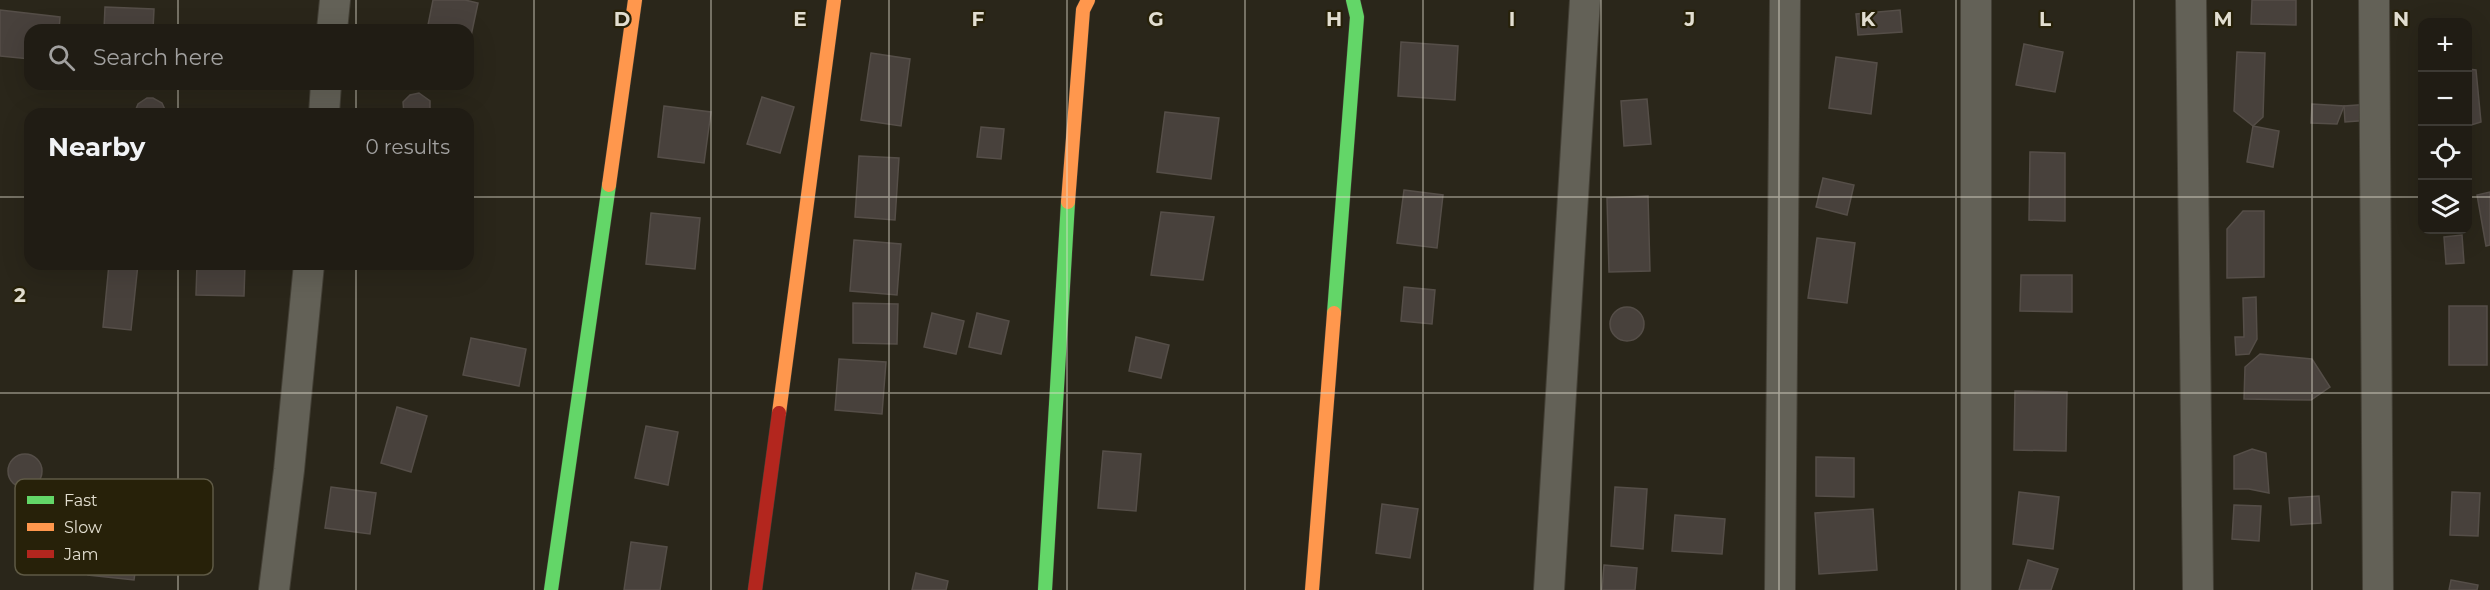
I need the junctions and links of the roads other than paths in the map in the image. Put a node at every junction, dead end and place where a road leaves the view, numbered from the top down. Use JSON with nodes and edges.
{"nodes":[{"id":1,"x":335,"y":0,"type":"edge"},
{"id":2,"x":635,"y":0,"type":"edge"},
{"id":3,"x":834,"y":0,"type":"edge"},
{"id":4,"x":1088,"y":0,"type":"edge"},
{"id":5,"x":1353,"y":0,"type":"edge"},
{"id":6,"x":1585,"y":0,"type":"edge"},
{"id":7,"x":1785,"y":0,"type":"edge"},
{"id":8,"x":1976,"y":0,"type":"edge"},
{"id":9,"x":2192,"y":0,"type":"edge"},
{"id":10,"x":2374,"y":0,"type":"edge"},
{"id":11,"x":333,"y":24,"type":"edge"},
{"id":12,"x":326,"y":90,"type":"edge"},
{"id":13,"x":325,"y":108,"type":"edge"},
{"id":14,"x":308,"y":270,"type":"edge"},
{"id":15,"x":274,"y":590,"type":"edge"},
{"id":16,"x":551,"y":590,"type":"edge"},
{"id":17,"x":755,"y":590,"type":"edge"},
{"id":18,"x":1045,"y":590,"type":"edge"},
{"id":19,"x":1312,"y":590,"type":"edge"},
{"id":20,"x":1549,"y":590,"type":"edge"},
{"id":21,"x":1780,"y":590,"type":"edge"},
{"id":22,"x":1976,"y":590,"type":"edge"},
{"id":23,"x":2198,"y":590,"type":"edge"},
{"id":24,"x":2378,"y":590,"type":"edge"}],
"edges":[{"from":1,"to":11,"type":"street"},
{"from":2,"to":16,"type":"street"},
{"from":3,"to":17,"type":"street"},
{"from":4,"to":18,"type":"street"},
{"from":5,"to":19,"type":"street"},
{"from":6,"to":20,"type":"street"},
{"from":7,"to":21,"type":"street"},
{"from":8,"to":22,"type":"street"},
{"from":9,"to":23,"type":"street"},
{"from":10,"to":24,"type":"street"},
{"from":12,"to":13,"type":"street"},
{"from":14,"to":15,"type":"street"}]}
